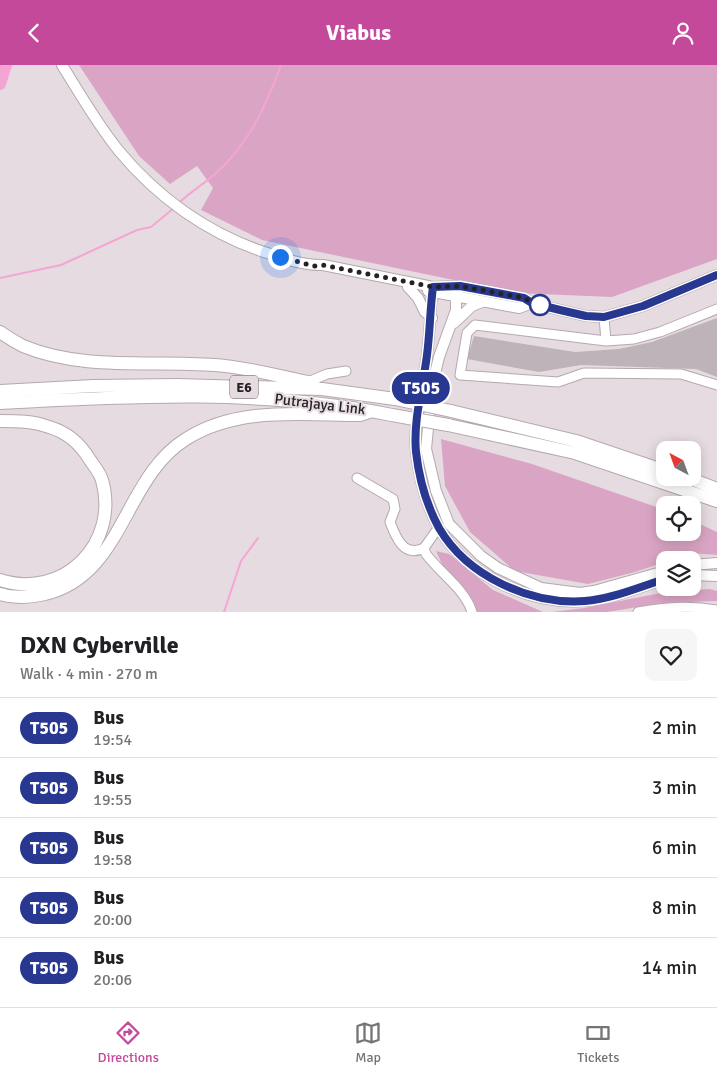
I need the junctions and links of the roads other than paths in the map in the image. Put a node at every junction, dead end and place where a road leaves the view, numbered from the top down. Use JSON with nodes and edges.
{"nodes":[{"id":1,"x":62,"y":65,"type":"edge"},
{"id":2,"x":314,"y":266,"type":"junction"},
{"id":3,"x":717,"y":275,"type":"edge"},
{"id":4,"x":460,"y":286,"type":"junction"},
{"id":5,"x":408,"y":287,"type":"junction"},
{"id":6,"x":433,"y":289,"type":"junction"},
{"id":7,"x":456,"y":297,"type":"junction"},
{"id":8,"x":483,"y":302,"type":"junction"},
{"id":9,"x":532,"y":303,"type":"junction"},
{"id":10,"x":717,"y":309,"type":"edge"},
{"id":11,"x":456,"y":310,"type":"junction"},
{"id":12,"x":432,"y":314,"type":"junction"},
{"id":13,"x":604,"y":317,"type":"junction"},
{"id":14,"x":449,"y":328,"type":"junction"},
{"id":15,"x":0,"y":332,"type":"edge"},
{"id":16,"x":606,"y":341,"type":"junction"},
{"id":17,"x":346,"y":371,"type":"dead end"},
{"id":18,"x":308,"y":382,"type":"junction"},
{"id":19,"x":717,"y":385,"type":"edge"},
{"id":20,"x":322,"y":389,"type":"junction"},
{"id":21,"x":0,"y":391,"type":"edge"},
{"id":22,"x":92,"y":392,"type":"junction"},
{"id":23,"x":0,"y":403,"type":"edge"},
{"id":24,"x":372,"y":411,"type":"junction"},
{"id":25,"x":0,"y":421,"type":"edge"},
{"id":26,"x":656,"y":468,"type":"edge"},
{"id":27,"x":358,"y":478,"type":"dead end"},
{"id":28,"x":701,"y":483,"type":"edge"},
{"id":29,"x":717,"y":489,"type":"edge"},
{"id":30,"x":717,"y":501,"type":"edge"},
{"id":31,"x":439,"y":527,"type":"junction"},
{"id":32,"x":424,"y":547,"type":"junction"},
{"id":33,"x":717,"y":563,"type":"edge"},
{"id":34,"x":701,"y":564,"type":"edge"},
{"id":35,"x":656,"y":574,"type":"edge"},
{"id":36,"x":701,"y":575,"type":"edge"},
{"id":37,"x":717,"y":576,"type":"edge"},
{"id":38,"x":0,"y":580,"type":"edge"},
{"id":39,"x":656,"y":582,"type":"edge"},
{"id":40,"x":0,"y":594,"type":"edge"},
{"id":41,"x":691,"y":609,"type":"edge"},
{"id":42,"x":717,"y":610,"type":"edge"},
{"id":43,"x":472,"y":612,"type":"edge"},
{"id":44,"x":638,"y":612,"type":"edge"}],
"edges":[{"from":1,"to":2,"type":"main road"},
{"from":2,"to":5,"type":"main road"},
{"from":2,"to":6,"type":"main road"},
{"from":3,"to":13,"type":"main road"},
{"from":4,"to":6,"type":"main road"},
{"from":4,"to":7,"type":"main road"},
{"from":4,"to":9,"type":"main road"},
{"from":5,"to":6,"type":"main road"},
{"from":5,"to":12,"type":"main road"},
{"from":6,"to":7,"type":"main road"},
{"from":6,"to":12,"type":"main road"},
{"from":7,"to":8,"type":"main road"},
{"from":7,"to":11,"type":"main road"},
{"from":8,"to":9,"type":"main road"},
{"from":8,"to":14,"type":"main road"},
{"from":9,"to":13,"type":"main road"},
{"from":10,"to":16,"type":"lane"},
{"from":11,"to":12,"type":"main road"},
{"from":11,"to":14,"type":"main road"},
{"from":12,"to":31,"type":"main road"},
{"from":13,"to":16,"type":"lane"},
{"from":14,"to":35,"type":"main road"},
{"from":15,"to":18,"type":"highway"},
{"from":16,"to":19,"type":"lane"},
{"from":17,"to":18,"type":"lane"},
{"from":18,"to":20,"type":"highway"},
{"from":20,"to":22,"type":"highway","name":"Putrajaya Link","number":"E6"},
{"from":20,"to":26,"type":"highway","name":"Putrajaya Link","number":"E6","bridge":true},
{"from":21,"to":22,"type":"highway","name":"Putrajaya Link","number":"E6"},
{"from":22,"to":23,"type":"highway","name":"Putrajaya Link","number":"E6"},
{"from":22,"to":24,"type":"highway","name":"Putrajaya Link","number":"E6"},
{"from":24,"to":30,"type":"highway","name":"Putrajaya Link","number":"E6","bridge":true},
{"from":24,"to":40,"type":"highway"},
{"from":25,"to":38,"type":"highway"},
{"from":27,"to":32,"type":"lane"},
{"from":28,"to":29,"type":"highway"},
{"from":31,"to":32,"type":"lane"},
{"from":31,"to":39,"type":"main road"},
{"from":32,"to":43,"type":"lane"},
{"from":33,"to":34,"type":"main road"},
{"from":36,"to":37,"type":"main road"},
{"from":41,"to":42,"type":"lane"},
{"from":41,"to":44,"type":"lane"}]}
